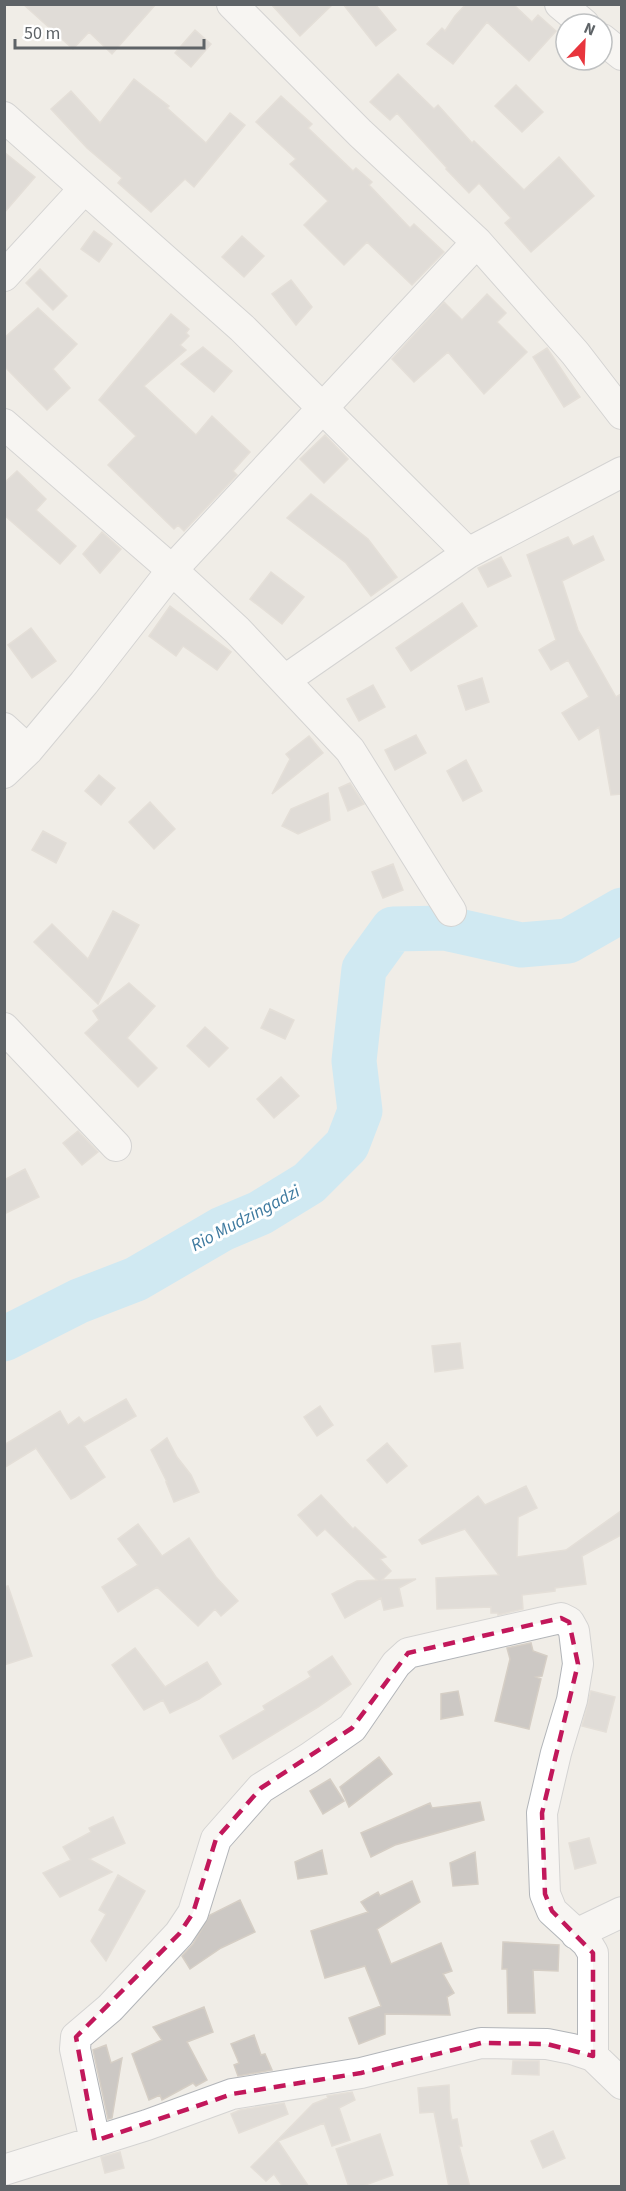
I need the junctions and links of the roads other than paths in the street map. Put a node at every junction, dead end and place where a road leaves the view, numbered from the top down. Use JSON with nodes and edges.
{"nodes":[{"id":1,"x":232,"y":4,"type":"edge"},
{"id":2,"x":4,"y":117,"type":"edge"},
{"id":3,"x":84,"y":189,"type":"junction"},
{"id":4,"x":477,"y":242,"type":"junction"},
{"id":5,"x":4,"y":276,"type":"edge"},
{"id":6,"x":322,"y":408,"type":"junction"},
{"id":7,"x":621,"y":414,"type":"edge"},
{"id":8,"x":4,"y":424,"type":"edge"},
{"id":9,"x":621,"y":472,"type":"edge"},
{"id":10,"x":468,"y":553,"type":"junction"},
{"id":11,"x":172,"y":570,"type":"junction"},
{"id":12,"x":285,"y":680,"type":"junction"},
{"id":13,"x":4,"y":728,"type":"edge"},
{"id":14,"x":28,"y":750,"type":"junction"},
{"id":15,"x":4,"y":773,"type":"edge"},
{"id":16,"x":451,"y":911,"type":"dead end"},
{"id":17,"x":4,"y":1028,"type":"edge"},
{"id":18,"x":116,"y":1146,"type":"dead end"},
{"id":19,"x":621,"y":1912,"type":"edge"},
{"id":20,"x":576,"y":1934,"type":"junction"},
{"id":21,"x":593,"y":2056,"type":"junction"},
{"id":22,"x":621,"y":2084,"type":"edge"},
{"id":23,"x":95,"y":2141,"type":"junction"},
{"id":24,"x":4,"y":2170,"type":"edge"}],
"edges":[{"from":1,"to":4,"type":"street"},
{"from":2,"to":3,"type":"street"},
{"from":3,"to":5,"type":"street"},
{"from":3,"to":6,"type":"street"},
{"from":4,"to":6,"type":"street"},
{"from":4,"to":7,"type":"street"},
{"from":6,"to":10,"type":"street"},
{"from":6,"to":11,"type":"street"},
{"from":8,"to":11,"type":"street"},
{"from":9,"to":10,"type":"street"},
{"from":10,"to":12,"type":"street"},
{"from":11,"to":12,"type":"street"},
{"from":11,"to":14,"type":"street"},
{"from":12,"to":16,"type":"street"},
{"from":13,"to":14,"type":"street"},
{"from":14,"to":15,"type":"street"},
{"from":17,"to":18,"type":"street"},
{"from":19,"to":20,"type":"street"},
{"from":20,"to":21,"type":"street"},
{"from":20,"to":23,"type":"street"},
{"from":21,"to":22,"type":"street"},
{"from":21,"to":23,"type":"street"},
{"from":23,"to":24,"type":"street"}]}
